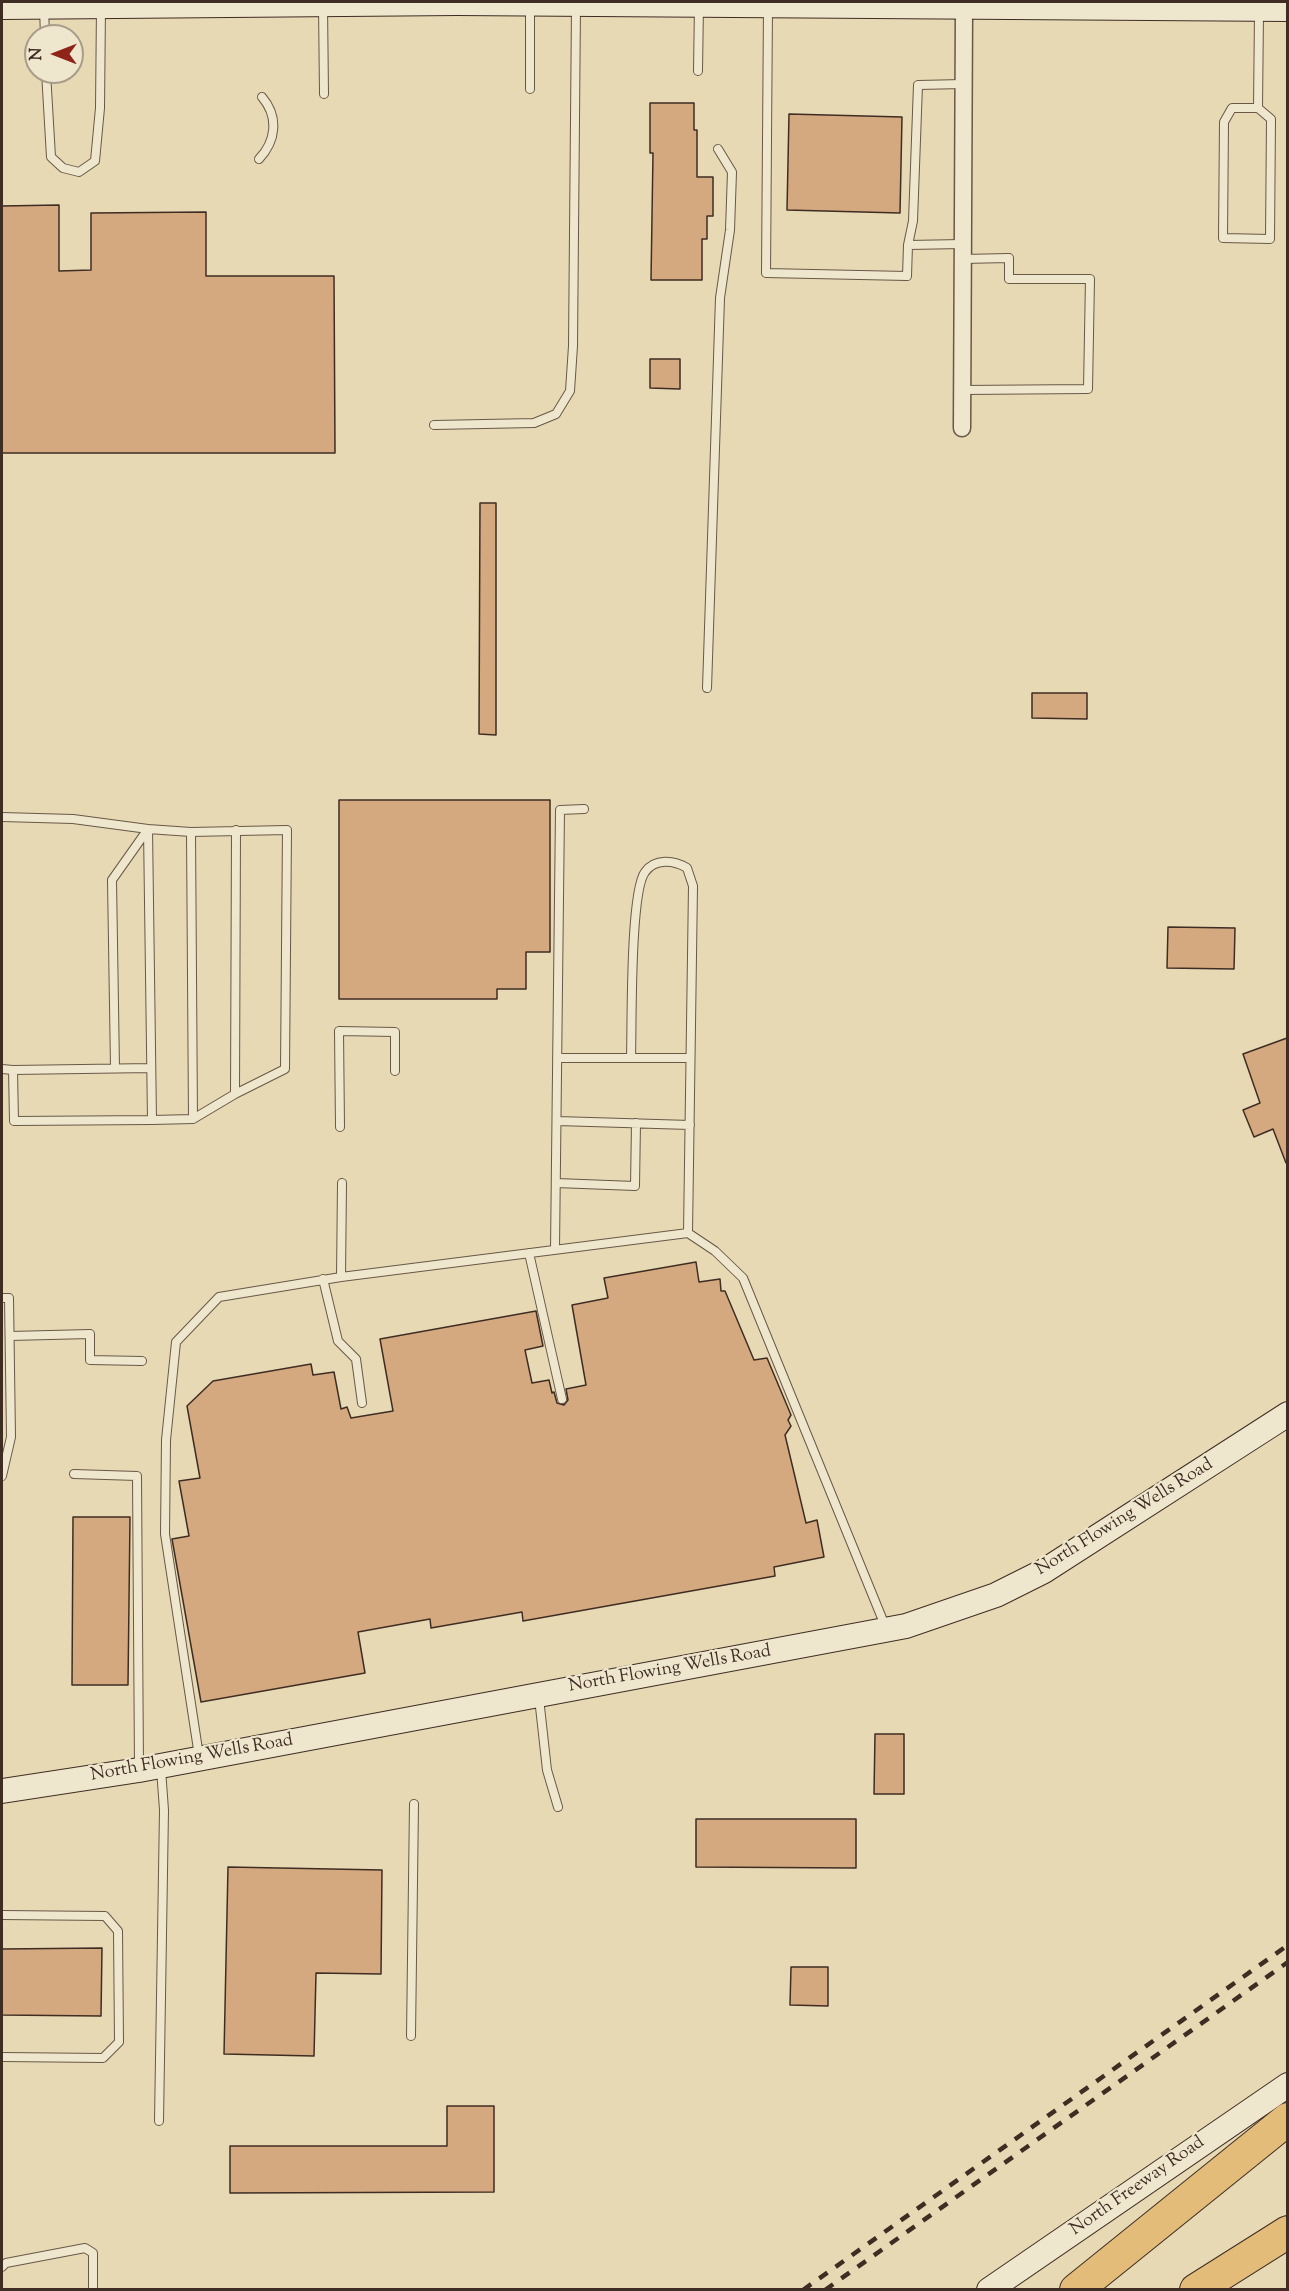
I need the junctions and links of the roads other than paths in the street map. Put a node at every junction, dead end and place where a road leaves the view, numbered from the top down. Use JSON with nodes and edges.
{"nodes":[{"id":1,"x":457,"y":2,"type":"edge"},
{"id":2,"x":530,"y":3,"type":"junction"},
{"id":3,"x":576,"y":3,"type":"junction"},
{"id":4,"x":762,"y":3,"type":"edge"},
{"id":5,"x":152,"y":4,"type":"edge"},
{"id":6,"x":699,"y":4,"type":"junction"},
{"id":7,"x":323,"y":5,"type":"junction"},
{"id":8,"x":1060,"y":5,"type":"edge"},
{"id":9,"x":2,"y":7,"type":"edge"},
{"id":10,"x":44,"y":7,"type":"junction"},
{"id":11,"x":101,"y":7,"type":"junction"},
{"id":12,"x":964,"y":7,"type":"junction"},
{"id":13,"x":1259,"y":9,"type":"junction"},
{"id":14,"x":1287,"y":9,"type":"edge"},
{"id":15,"x":45,"y":24,"type":"edge"},
{"id":16,"x":698,"y":71,"type":"dead end"},
{"id":17,"x":47,"y":84,"type":"edge"},
{"id":18,"x":963,"y":84,"type":"junction"},
{"id":19,"x":530,"y":89,"type":"dead end"},
{"id":20,"x":324,"y":94,"type":"dead end"},
{"id":21,"x":262,"y":97,"type":"dead end"},
{"id":22,"x":1258,"y":108,"type":"junction"},
{"id":23,"x":718,"y":149,"type":"dead end"},
{"id":24,"x":259,"y":159,"type":"dead end"},
{"id":25,"x":908,"y":245,"type":"junction"},
{"id":26,"x":962,"y":252,"type":"junction"},
{"id":27,"x":962,"y":390,"type":"junction"},
{"id":28,"x":434,"y":425,"type":"dead end"},
{"id":29,"x":962,"y":428,"type":"dead end"},
{"id":30,"x":707,"y":688,"type":"dead end"},
{"id":31,"x":584,"y":809,"type":"dead end"},
{"id":32,"x":2,"y":817,"type":"edge"},
{"id":33,"x":148,"y":829,"type":"junction"},
{"id":34,"x":236,"y":830,"type":"junction"},
{"id":35,"x":191,"y":832,"type":"junction"},
{"id":36,"x":557,"y":1058,"type":"junction"},
{"id":37,"x":631,"y":1058,"type":"junction"},
{"id":38,"x":690,"y":1058,"type":"junction"},
{"id":39,"x":115,"y":1068,"type":"junction"},
{"id":40,"x":151,"y":1068,"type":"junction"},
{"id":41,"x":2,"y":1069,"type":"edge"},
{"id":42,"x":13,"y":1070,"type":"junction"},
{"id":43,"x":395,"y":1071,"type":"dead end"},
{"id":44,"x":235,"y":1094,"type":"junction"},
{"id":45,"x":193,"y":1119,"type":"junction"},
{"id":46,"x":152,"y":1120,"type":"junction"},
{"id":47,"x":557,"y":1120,"type":"junction"},
{"id":48,"x":636,"y":1123,"type":"junction"},
{"id":49,"x":690,"y":1125,"type":"junction"},
{"id":50,"x":340,"y":1127,"type":"dead end"},
{"id":51,"x":556,"y":1182,"type":"junction"},
{"id":52,"x":342,"y":1183,"type":"dead end"},
{"id":53,"x":688,"y":1233,"type":"junction"},
{"id":54,"x":555,"y":1249,"type":"junction"},
{"id":55,"x":529,"y":1253,"type":"junction"},
{"id":56,"x":341,"y":1277,"type":"junction"},
{"id":57,"x":323,"y":1280,"type":"junction"},
{"id":58,"x":2,"y":1298,"type":"edge"},
{"id":59,"x":10,"y":1336,"type":"junction"},
{"id":60,"x":142,"y":1361,"type":"dead end"},
{"id":61,"x":562,"y":1400,"type":"dead end"},
{"id":62,"x":362,"y":1403,"type":"dead end"},
{"id":63,"x":1287,"y":1414,"type":"edge"},
{"id":64,"x":74,"y":1474,"type":"dead end"},
{"id":65,"x":2,"y":1476,"type":"edge"},
{"id":66,"x":887,"y":1631,"type":"junction"},
{"id":67,"x":539,"y":1694,"type":"junction"},
{"id":68,"x":199,"y":1759,"type":"junction"},
{"id":69,"x":150,"y":1768,"type":"junction"},
{"id":70,"x":2,"y":1791,"type":"edge"},
{"id":71,"x":414,"y":1804,"type":"dead end"},
{"id":72,"x":558,"y":1807,"type":"dead end"},
{"id":73,"x":2,"y":1916,"type":"edge"},
{"id":74,"x":411,"y":2036,"type":"dead end"},
{"id":75,"x":2,"y":2057,"type":"edge"},
{"id":76,"x":1287,"y":2085,"type":"edge"},
{"id":77,"x":1287,"y":2119,"type":"edge"},
{"id":78,"x":159,"y":2121,"type":"dead end"},
{"id":79,"x":1287,"y":2232,"type":"edge"},
{"id":80,"x":2,"y":2267,"type":"edge"},
{"id":81,"x":93,"y":2289,"type":"edge"},
{"id":82,"x":989,"y":2289,"type":"edge"},
{"id":83,"x":1076,"y":2289,"type":"edge"},
{"id":84,"x":1196,"y":2289,"type":"edge"}],
"edges":[{"from":1,"to":2,"type":"street"},
{"from":1,"to":7,"type":"street"},
{"from":2,"to":3,"type":"street"},
{"from":2,"to":19,"type":"lane"},
{"from":3,"to":6,"type":"street"},
{"from":3,"to":28,"type":"lane"},
{"from":4,"to":6,"type":"street"},
{"from":4,"to":12,"type":"street"},
{"from":4,"to":25,"type":"lane"},
{"from":5,"to":7,"type":"street"},
{"from":5,"to":11,"type":"street"},
{"from":6,"to":16,"type":"lane"},
{"from":7,"to":20,"type":"lane"},
{"from":8,"to":12,"type":"street"},
{"from":8,"to":13,"type":"street"},
{"from":9,"to":10,"type":"street"},
{"from":10,"to":11,"type":"street"},
{"from":10,"to":15,"type":"lane"},
{"from":11,"to":17,"type":"lane"},
{"from":12,"to":18,"type":"street"},
{"from":13,"to":14,"type":"street"},
{"from":13,"to":22,"type":"lane"},
{"from":18,"to":25,"type":"lane"},
{"from":18,"to":26,"type":"street"},
{"from":21,"to":24,"type":"lane"},
{"from":22,"to":22,"type":"lane"},
{"from":23,"to":30,"type":"lane"},
{"from":25,"to":26,"type":"lane"},
{"from":26,"to":27,"type":"street"},
{"from":26,"to":27,"type":"lane"},
{"from":27,"to":29,"type":"street"},
{"from":31,"to":36,"type":"lane"},
{"from":32,"to":33,"type":"lane"},
{"from":33,"to":35,"type":"lane"},
{"from":33,"to":39,"type":"lane"},
{"from":33,"to":40,"type":"lane"},
{"from":34,"to":35,"type":"lane"},
{"from":34,"to":44,"type":"lane"},
{"from":34,"to":44,"type":"lane"},
{"from":35,"to":45,"type":"lane"},
{"from":36,"to":37,"type":"lane"},
{"from":36,"to":47,"type":"lane"},
{"from":37,"to":38,"type":"lane"},
{"from":37,"to":38,"type":"lane"},
{"from":38,"to":49,"type":"lane"},
{"from":39,"to":40,"type":"lane"},
{"from":39,"to":42,"type":"lane"},
{"from":40,"to":46,"type":"lane"},
{"from":41,"to":42,"type":"lane"},
{"from":42,"to":46,"type":"lane"},
{"from":43,"to":50,"type":"lane"},
{"from":44,"to":45,"type":"lane"},
{"from":45,"to":46,"type":"lane"},
{"from":47,"to":48,"type":"lane"},
{"from":47,"to":51,"type":"lane"},
{"from":48,"to":49,"type":"lane"},
{"from":48,"to":51,"type":"lane"},
{"from":49,"to":53,"type":"lane"},
{"from":51,"to":54,"type":"lane"},
{"from":52,"to":56,"type":"lane"},
{"from":53,"to":54,"type":"lane"},
{"from":53,"to":66,"type":"lane"},
{"from":54,"to":55,"type":"lane"},
{"from":55,"to":56,"type":"lane"},
{"from":55,"to":61,"type":"lane"},
{"from":56,"to":57,"type":"lane"},
{"from":57,"to":62,"type":"lane"},
{"from":57,"to":68,"type":"lane"},
{"from":58,"to":59,"type":"lane"},
{"from":59,"to":60,"type":"lane"},
{"from":59,"to":65,"type":"lane"},
{"from":63,"to":66,"type":"street","name":"North Flowing Wells Road"},
{"from":64,"to":69,"type":"lane"},
{"from":66,"to":67,"type":"street","name":"North Flowing Wells Road"},
{"from":67,"to":68,"type":"street","name":"North Flowing Wells Road"},
{"from":67,"to":72,"type":"lane"},
{"from":68,"to":69,"type":"street","name":"North Flowing Wells Road"},
{"from":69,"to":70,"type":"street","name":"North Flowing Wells Road"},
{"from":69,"to":78,"type":"lane"},
{"from":71,"to":74,"type":"lane"},
{"from":73,"to":75,"type":"lane"},
{"from":76,"to":82,"type":"street","name":"North Freeway Road"},
{"from":77,"to":83,"type":"highway"},
{"from":79,"to":84,"type":"highway"},
{"from":80,"to":81,"type":"lane"}]}
